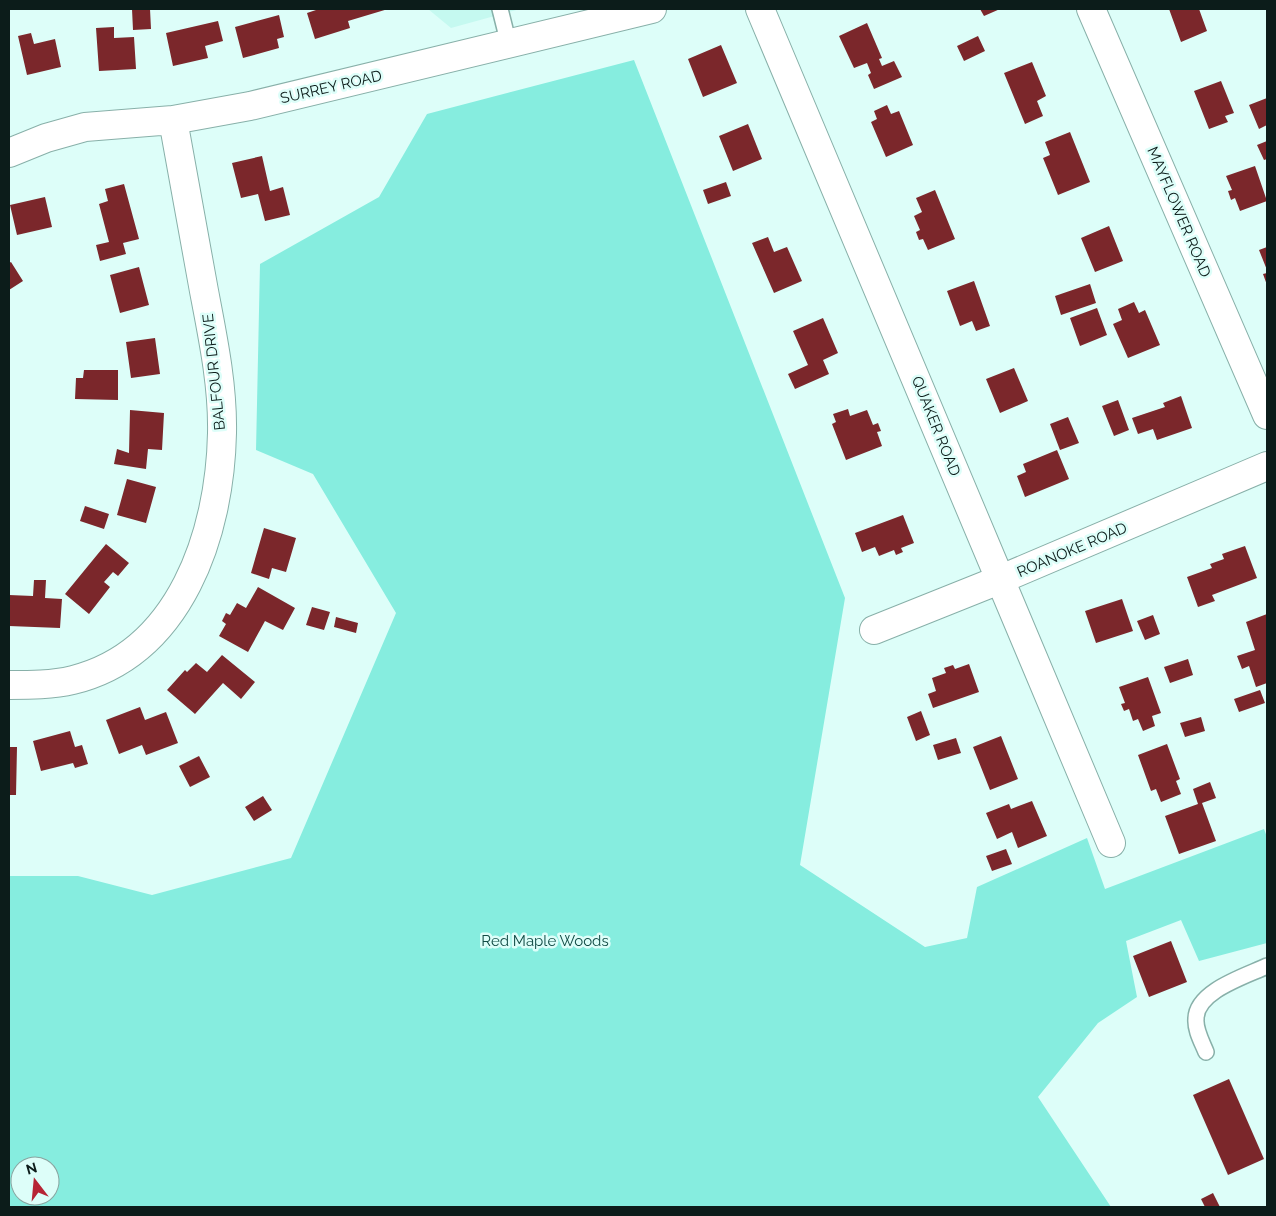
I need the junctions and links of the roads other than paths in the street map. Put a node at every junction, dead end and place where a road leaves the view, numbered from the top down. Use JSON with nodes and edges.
{"nodes":[{"id":1,"x":500,"y":9,"type":"edge"},
{"id":2,"x":652,"y":9,"type":"edge"},
{"id":3,"x":760,"y":9,"type":"edge"},
{"id":4,"x":1091,"y":9,"type":"edge"},
{"id":5,"x":509,"y":45,"type":"junction"},
{"id":6,"x":173,"y":120,"type":"junction"},
{"id":7,"x":9,"y":153,"type":"edge"},
{"id":8,"x":1267,"y":415,"type":"edge"},
{"id":9,"x":1267,"y":466,"type":"edge"},
{"id":10,"x":999,"y":580,"type":"junction"},
{"id":11,"x":874,"y":630,"type":"dead end"},
{"id":12,"x":9,"y":686,"type":"edge"},
{"id":13,"x":1111,"y":843,"type":"dead end"},
{"id":14,"x":1267,"y":966,"type":"edge"},
{"id":15,"x":1206,"y":1052,"type":"dead end"}],
"edges":[{"from":1,"to":5,"type":"lane"},
{"from":2,"to":5,"type":"street","name":"SURREY ROAD"},
{"from":3,"to":10,"type":"street","name":"QUAKER ROAD"},
{"from":4,"to":8,"type":"street","name":"MAYFLOWER ROAD"},
{"from":5,"to":6,"type":"street","name":"SURREY ROAD"},
{"from":6,"to":7,"type":"street","name":"SURREY ROAD"},
{"from":6,"to":12,"type":"street","name":"BALFOUR DRIVE"},
{"from":9,"to":10,"type":"street","name":"ROANOKE ROAD"},
{"from":10,"to":11,"type":"street","name":"ROANOKE ROAD"},
{"from":10,"to":13,"type":"street","name":"QUAKER ROAD"},
{"from":14,"to":15,"type":"lane"}]}
